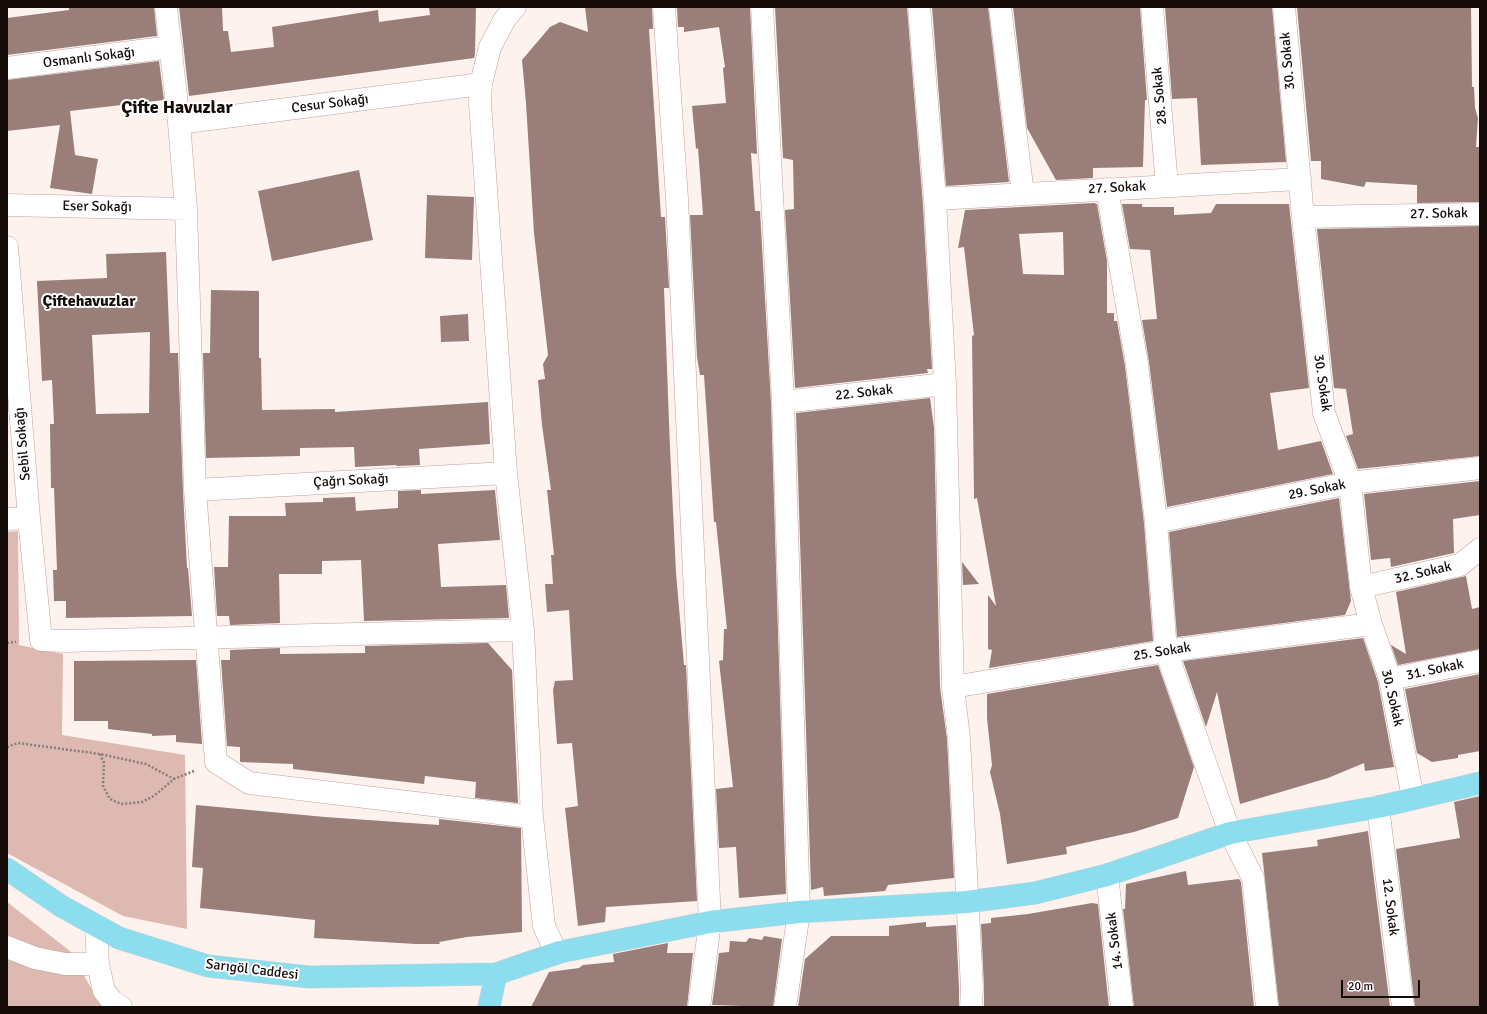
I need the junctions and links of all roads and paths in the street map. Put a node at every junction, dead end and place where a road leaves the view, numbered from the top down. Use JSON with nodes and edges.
{"nodes":[{"id":1,"x":166,"y":7,"type":"edge"},
{"id":2,"x":515,"y":7,"type":"edge"},
{"id":3,"x":664,"y":7,"type":"edge"},
{"id":4,"x":762,"y":7,"type":"edge"},
{"id":5,"x":919,"y":7,"type":"edge"},
{"id":6,"x":1000,"y":7,"type":"edge"},
{"id":7,"x":1152,"y":7,"type":"edge"},
{"id":8,"x":1284,"y":7,"type":"edge"},
{"id":9,"x":171,"y":47,"type":"junction"},
{"id":10,"x":7,"y":68,"type":"edge"},
{"id":11,"x":481,"y":84,"type":"junction"},
{"id":12,"x":179,"y":123,"type":"junction"},
{"id":13,"x":1300,"y":179,"type":"junction"},
{"id":14,"x":1167,"y":186,"type":"junction"},
{"id":15,"x":1107,"y":189,"type":"junction"},
{"id":16,"x":1023,"y":194,"type":"junction"},
{"id":17,"x":935,"y":199,"type":"junction"},
{"id":18,"x":7,"y":205,"type":"edge"},
{"id":19,"x":186,"y":209,"type":"junction"},
{"id":20,"x":1480,"y":214,"type":"edge"},
{"id":21,"x":1303,"y":217,"type":"junction"},
{"id":22,"x":7,"y":247,"type":"edge"},
{"id":23,"x":945,"y":384,"type":"junction"},
{"id":24,"x":783,"y":402,"type":"junction"},
{"id":25,"x":1480,"y":468,"type":"edge"},
{"id":26,"x":506,"y":473,"type":"junction"},
{"id":27,"x":1350,"y":483,"type":"junction"},
{"id":28,"x":196,"y":490,"type":"junction"},
{"id":29,"x":29,"y":518,"type":"junction"},
{"id":30,"x":7,"y":519,"type":"edge"},
{"id":31,"x":1156,"y":522,"type":"junction"},
{"id":32,"x":1480,"y":549,"type":"edge"},
{"id":33,"x":1361,"y":587,"type":"junction"},
{"id":34,"x":1371,"y":624,"type":"junction"},
{"id":35,"x":524,"y":630,"type":"junction"},
{"id":36,"x":207,"y":636,"type":"junction"},
{"id":37,"x":1166,"y":650,"type":"junction"},
{"id":38,"x":1480,"y":661,"type":"edge"},
{"id":39,"x":1390,"y":679,"type":"junction"},
{"id":40,"x":954,"y":687,"type":"junction"},
{"id":41,"x":7,"y":747,"type":"edge"},
{"id":42,"x":100,"y":754,"type":"junction"},
{"id":43,"x":216,"y":762,"type":"junction"},
{"id":44,"x":174,"y":779,"type":"junction"},
{"id":45,"x":1480,"y":783,"type":"edge"},
{"id":46,"x":1414,"y":798,"type":"junction"},
{"id":47,"x":1378,"y":807,"type":"junction"},
{"id":48,"x":532,"y":817,"type":"junction"},
{"id":49,"x":1230,"y":833,"type":"junction"},
{"id":50,"x":7,"y":869,"type":"edge"},
{"id":51,"x":1107,"y":875,"type":"junction"},
{"id":52,"x":967,"y":902,"type":"junction"},
{"id":53,"x":799,"y":912,"type":"junction"},
{"id":54,"x":710,"y":922,"type":"junction"},
{"id":55,"x":96,"y":926,"type":"junction"},
{"id":56,"x":7,"y":947,"type":"edge"},
{"id":57,"x":560,"y":952,"type":"junction"},
{"id":58,"x":98,"y":964,"type":"junction"},
{"id":59,"x":496,"y":974,"type":"junction"},
{"id":60,"x":121,"y":1007,"type":"edge"},
{"id":61,"x":488,"y":1007,"type":"edge"},
{"id":62,"x":699,"y":1007,"type":"edge"},
{"id":63,"x":785,"y":1007,"type":"edge"},
{"id":64,"x":971,"y":1007,"type":"edge"},
{"id":65,"x":1122,"y":1007,"type":"edge"},
{"id":66,"x":1267,"y":1007,"type":"edge"},
{"id":67,"x":1403,"y":1007,"type":"edge"}],
"edges":[{"from":1,"to":9,"type":"street"},
{"from":2,"to":11,"type":"street"},
{"from":3,"to":54,"type":"street"},
{"from":4,"to":24,"type":"street"},
{"from":5,"to":17,"type":"street"},
{"from":6,"to":16,"type":"street"},
{"from":7,"to":14,"type":"street","name":"28. Sokak"},
{"from":8,"to":13,"type":"street","name":"30. Sokak"},
{"from":9,"to":10,"type":"street","name":"Osmanlı Sokağı"},
{"from":9,"to":12,"type":"street"},
{"from":11,"to":12,"type":"street","name":"Cesur Sokağı"},
{"from":11,"to":26,"type":"street"},
{"from":12,"to":19,"type":"street"},
{"from":13,"to":14,"type":"street","name":"27. Sokak"},
{"from":13,"to":21,"type":"street","name":"30. Sokak"},
{"from":14,"to":15,"type":"street","name":"27. Sokak"},
{"from":15,"to":16,"type":"street","name":"27. Sokak"},
{"from":15,"to":31,"type":"street"},
{"from":16,"to":17,"type":"street","name":"27. Sokak"},
{"from":17,"to":23,"type":"street"},
{"from":18,"to":19,"type":"street","name":"Eser Sokağı"},
{"from":19,"to":28,"type":"street"},
{"from":20,"to":21,"type":"street","name":"27. Sokak"},
{"from":21,"to":27,"type":"street","name":"30. Sokak"},
{"from":22,"to":29,"type":"street","name":"Sebil Sokağı"},
{"from":23,"to":24,"type":"street","name":"22. Sokak"},
{"from":23,"to":40,"type":"street"},
{"from":24,"to":53,"type":"street"},
{"from":25,"to":27,"type":"street","name":"29. Sokak"},
{"from":26,"to":28,"type":"street","name":"Çağrı Sokağı"},
{"from":26,"to":35,"type":"street"},
{"from":27,"to":31,"type":"street","name":"29. Sokak"},
{"from":27,"to":33,"type":"street","name":"30. Sokak"},
{"from":28,"to":36,"type":"street"},
{"from":29,"to":30,"type":"street"},
{"from":29,"to":36,"type":"street","name":"Sebil Sokağı"},
{"from":31,"to":37,"type":"street"},
{"from":32,"to":33,"type":"street","name":"32. Sokak"},
{"from":33,"to":34,"type":"street","name":"30. Sokak"},
{"from":34,"to":37,"type":"street","name":"25. Sokak"},
{"from":34,"to":39,"type":"street","name":"30. Sokak"},
{"from":35,"to":36,"type":"street"},
{"from":35,"to":48,"type":"street"},
{"from":36,"to":43,"type":"street"},
{"from":37,"to":40,"type":"street","name":"25. Sokak"},
{"from":37,"to":49,"type":"street"},
{"from":38,"to":39,"type":"street","name":"31. Sokak"},
{"from":39,"to":46,"type":"street","name":"30. Sokak"},
{"from":40,"to":52,"type":"street"},
{"from":41,"to":42,"type":"path"},
{"from":42,"to":44,"type":"path"},
{"from":42,"to":44,"type":"path"},
{"from":43,"to":44,"type":"path"},
{"from":43,"to":48,"type":"street"},
{"from":45,"to":46,"type":"main road","name":"Sarıgöl Caddesi"},
{"from":46,"to":47,"type":"main road","name":"Sarıgöl Caddesi"},
{"from":47,"to":49,"type":"main road","name":"Sarıgöl Caddesi"},
{"from":47,"to":67,"type":"street","name":"12. Sokak"},
{"from":48,"to":57,"type":"street"},
{"from":49,"to":51,"type":"main road","name":"Sarıgöl Caddesi"},
{"from":49,"to":66,"type":"street"},
{"from":50,"to":55,"type":"main road","name":"Sarıgöl Caddesi"},
{"from":51,"to":52,"type":"main road","name":"Sarıgöl Caddesi"},
{"from":51,"to":65,"type":"street","name":"14. Sokak"},
{"from":52,"to":53,"type":"main road","name":"Sarıgöl Caddesi"},
{"from":52,"to":64,"type":"street"},
{"from":53,"to":54,"type":"main road","name":"Sarıgöl Caddesi"},
{"from":53,"to":63,"type":"street"},
{"from":54,"to":57,"type":"main road","name":"Sarıgöl Caddesi"},
{"from":54,"to":62,"type":"street"},
{"from":55,"to":58,"type":"street"},
{"from":55,"to":59,"type":"main road","name":"Sarıgöl Caddesi"},
{"from":56,"to":58,"type":"street"},
{"from":57,"to":59,"type":"main road","name":"Sarıgöl Caddesi"},
{"from":58,"to":60,"type":"street"},
{"from":59,"to":61,"type":"main road"}]}
